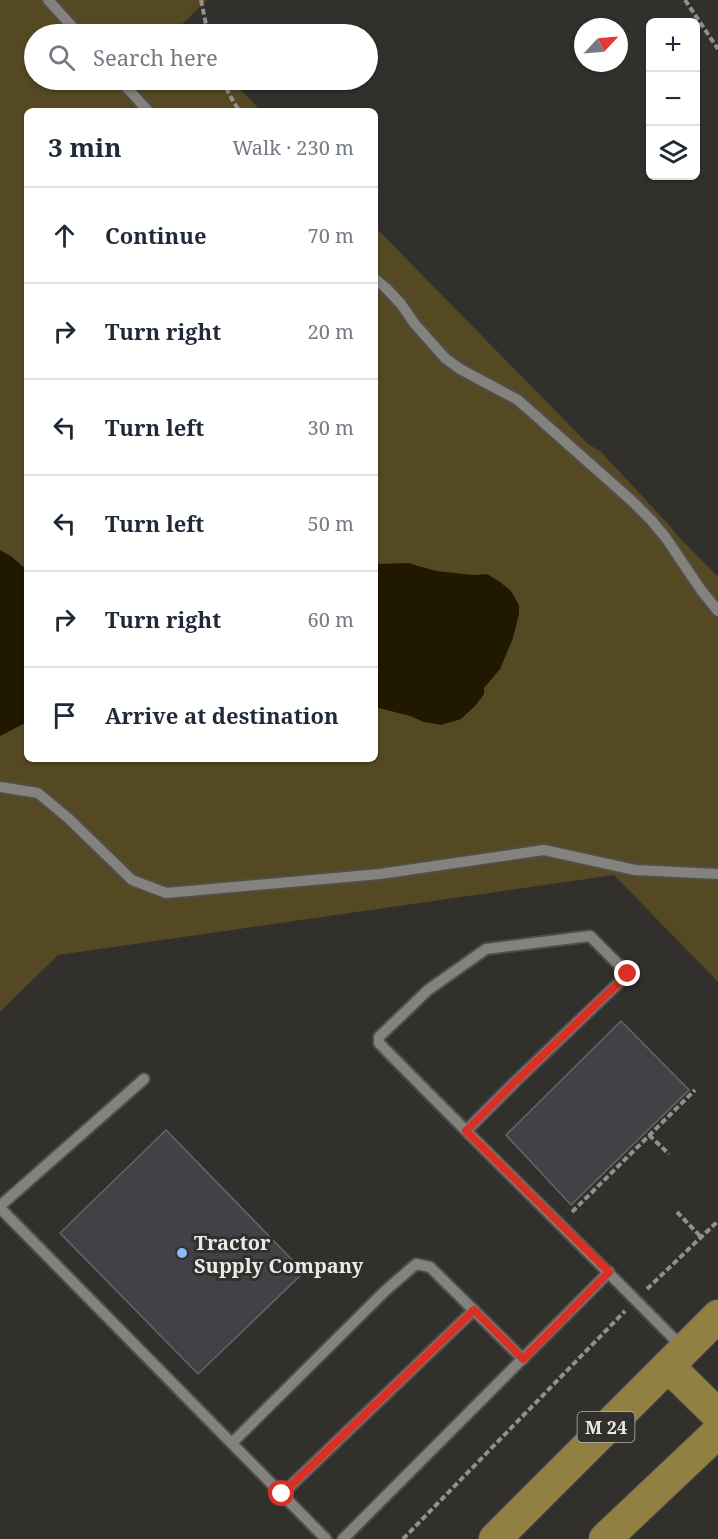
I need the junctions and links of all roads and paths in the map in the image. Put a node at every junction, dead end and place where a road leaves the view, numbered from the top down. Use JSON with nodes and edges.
{"nodes":[{"id":1,"x":48,"y":0,"type":"edge"},
{"id":2,"x":201,"y":0,"type":"edge"},
{"id":3,"x":686,"y":0,"type":"edge"},
{"id":4,"x":70,"y":24,"type":"edge"},
{"id":5,"x":206,"y":24,"type":"edge"},
{"id":6,"x":718,"y":49,"type":"edge"},
{"id":7,"x":129,"y":90,"type":"edge"},
{"id":8,"x":227,"y":90,"type":"edge"},
{"id":9,"x":145,"y":108,"type":"edge"},
{"id":10,"x":237,"y":108,"type":"edge"},
{"id":11,"x":378,"y":281,"type":"edge"},
{"id":12,"x":718,"y":611,"type":"edge"},
{"id":13,"x":0,"y":787,"type":"edge"},
{"id":14,"x":718,"y":874,"type":"edge"},
{"id":15,"x":144,"y":1079,"type":"dead end"},
{"id":16,"x":695,"y":1090,"type":"dead end"},
{"id":17,"x":466,"y":1131,"type":"junction"},
{"id":18,"x":650,"y":1135,"type":"junction"},
{"id":19,"x":669,"y":1154,"type":"dead end"},
{"id":20,"x":0,"y":1207,"type":"edge"},
{"id":21,"x":572,"y":1212,"type":"dead end"},
{"id":22,"x":677,"y":1212,"type":"dead end"},
{"id":23,"x":718,"y":1221,"type":"edge"},
{"id":24,"x":702,"y":1237,"type":"junction"},
{"id":25,"x":609,"y":1272,"type":"junction"},
{"id":26,"x":636,"y":1300,"type":"junction"},
{"id":27,"x":474,"y":1310,"type":"junction"},
{"id":28,"x":718,"y":1316,"type":"edge"},
{"id":29,"x":676,"y":1358,"type":"junction"},
{"id":30,"x":523,"y":1359,"type":"junction"},
{"id":31,"x":718,"y":1415,"type":"edge"},
{"id":32,"x":718,"y":1432,"type":"edge"},
{"id":33,"x":232,"y":1443,"type":"junction"},
{"id":34,"x":282,"y":1494,"type":"junction"},
{"id":35,"x":326,"y":1539,"type":"edge"},
{"id":36,"x":343,"y":1539,"type":"edge"},
{"id":37,"x":403,"y":1539,"type":"edge"},
{"id":38,"x":495,"y":1539,"type":"edge"},
{"id":39,"x":605,"y":1539,"type":"edge"}],
"edges":[{"from":1,"to":4,"type":"lane"},
{"from":2,"to":5,"type":"path"},
{"from":3,"to":6,"type":"path"},
{"from":7,"to":9,"type":"lane"},
{"from":8,"to":10,"type":"path"},
{"from":11,"to":12,"type":"lane"},
{"from":13,"to":14,"type":"lane"},
{"from":15,"to":20,"type":"lane"},
{"from":16,"to":18,"type":"path"},
{"from":17,"to":17,"type":"lane"},
{"from":17,"to":25,"type":"lane"},
{"from":18,"to":19,"type":"path"},
{"from":18,"to":21,"type":"path"},
{"from":20,"to":33,"type":"lane"},
{"from":22,"to":24,"type":"path"},
{"from":23,"to":24,"type":"path"},
{"from":24,"to":26,"type":"path"},
{"from":25,"to":26,"type":"lane"},
{"from":25,"to":30,"type":"lane"},
{"from":26,"to":29,"type":"lane"},
{"from":26,"to":37,"type":"path"},
{"from":27,"to":30,"type":"lane"},
{"from":27,"to":33,"type":"lane"},
{"from":27,"to":34,"type":"lane"},
{"from":28,"to":29,"type":"main road","number":"M 24"},
{"from":29,"to":31,"type":"main road"},
{"from":29,"to":38,"type":"main road","number":"M 24"},
{"from":30,"to":36,"type":"lane"},
{"from":32,"to":39,"type":"main road"},
{"from":33,"to":34,"type":"lane"},
{"from":34,"to":35,"type":"lane"}]}
